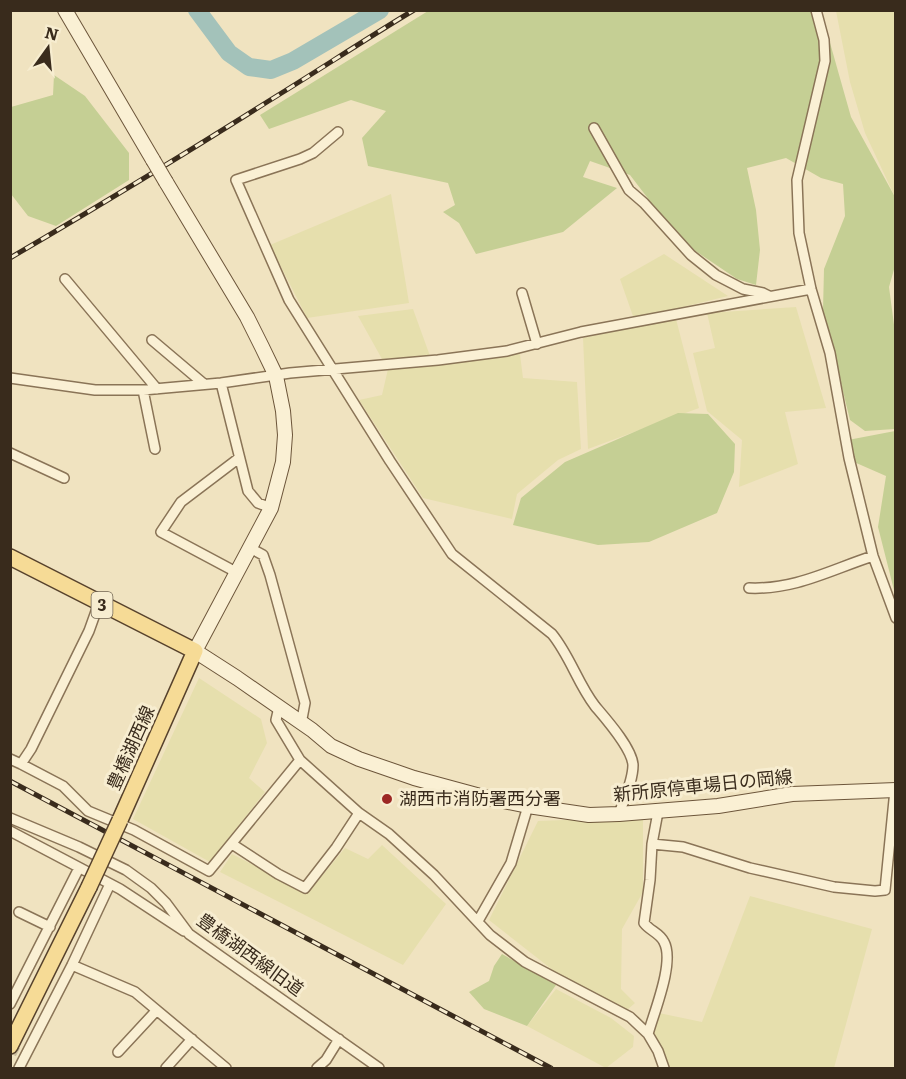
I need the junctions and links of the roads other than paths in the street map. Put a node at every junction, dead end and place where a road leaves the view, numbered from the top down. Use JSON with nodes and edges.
{"nodes":[{"id":1,"x":65,"y":10,"type":"edge"},
{"id":2,"x":816,"y":10,"type":"edge"},
{"id":3,"x":594,"y":128,"type":"dead end"},
{"id":4,"x":338,"y":132,"type":"dead end"},
{"id":5,"x":65,"y":279,"type":"dead end"},
{"id":6,"x":811,"y":289,"type":"junction"},
{"id":7,"x":522,"y":293,"type":"dead end"},
{"id":8,"x":769,"y":296,"type":"junction"},
{"id":9,"x":152,"y":340,"type":"dead end"},
{"id":10,"x":537,"y":344,"type":"junction"},
{"id":11,"x":333,"y":370,"type":"junction"},
{"id":12,"x":276,"y":376,"type":"junction"},
{"id":13,"x":10,"y":378,"type":"edge"},
{"id":14,"x":221,"y":383,"type":"junction"},
{"id":15,"x":204,"y":384,"type":"junction"},
{"id":16,"x":157,"y":389,"type":"junction"},
{"id":17,"x":143,"y":390,"type":"junction"},
{"id":18,"x":155,"y":449,"type":"dead end"},
{"id":19,"x":10,"y":453,"type":"edge"},
{"id":20,"x":239,"y":458,"type":"junction"},
{"id":21,"x":64,"y":478,"type":"dead end"},
{"id":22,"x":271,"y":508,"type":"junction"},
{"id":23,"x":250,"y":548,"type":"junction"},
{"id":24,"x":873,"y":556,"type":"junction"},
{"id":25,"x":10,"y":557,"type":"edge"},
{"id":26,"x":236,"y":572,"type":"junction"},
{"id":27,"x":749,"y":588,"type":"dead end"},
{"id":28,"x":99,"y":603,"type":"junction"},
{"id":29,"x":896,"y":618,"type":"edge"},
{"id":30,"x":195,"y":651,"type":"junction"},
{"id":31,"x":279,"y":707,"type":"junction"},
{"id":32,"x":301,"y":724,"type":"junction"},
{"id":33,"x":10,"y":759,"type":"edge"},
{"id":34,"x":300,"y":760,"type":"junction"},
{"id":35,"x":21,"y":764,"type":"junction"},
{"id":36,"x":895,"y":790,"type":"edge"},
{"id":37,"x":528,"y":806,"type":"junction"},
{"id":38,"x":658,"y":812,"type":"junction"},
{"id":39,"x":359,"y":813,"type":"junction"},
{"id":40,"x":619,"y":814,"type":"junction"},
{"id":41,"x":10,"y":818,"type":"edge"},
{"id":42,"x":10,"y":831,"type":"edge"},
{"id":43,"x":232,"y":844,"type":"junction"},
{"id":44,"x":652,"y":844,"type":"junction"},
{"id":45,"x":79,"y":868,"type":"junction"},
{"id":46,"x":110,"y":884,"type":"junction"},
{"id":47,"x":19,"y":912,"type":"dead end"},
{"id":48,"x":478,"y":921,"type":"junction"},
{"id":49,"x":50,"y":927,"type":"junction"},
{"id":50,"x":189,"y":934,"type":"junction"},
{"id":51,"x":72,"y":964,"type":"junction"},
{"id":52,"x":10,"y":1004,"type":"edge"},
{"id":53,"x":156,"y":1011,"type":"junction"},
{"id":54,"x":648,"y":1034,"type":"junction"},
{"id":55,"x":192,"y":1039,"type":"junction"},
{"id":56,"x":339,"y":1040,"type":"junction"},
{"id":57,"x":10,"y":1046,"type":"edge"},
{"id":58,"x":118,"y":1052,"type":"dead end"},
{"id":59,"x":19,"y":1068,"type":"edge"},
{"id":60,"x":166,"y":1068,"type":"edge"},
{"id":61,"x":226,"y":1068,"type":"edge"},
{"id":62,"x":317,"y":1068,"type":"edge"},
{"id":63,"x":379,"y":1068,"type":"edge"},
{"id":64,"x":664,"y":1068,"type":"edge"}],
"edges":[{"from":1,"to":12,"type":"main road","bridge":true},
{"from":2,"to":6,"type":"street"},
{"from":3,"to":8,"type":"street"},
{"from":4,"to":11,"type":"street"},
{"from":5,"to":16,"type":"street"},
{"from":6,"to":8,"type":"street"},
{"from":6,"to":24,"type":"street"},
{"from":7,"to":10,"type":"street"},
{"from":8,"to":10,"type":"street"},
{"from":9,"to":15,"type":"street"},
{"from":10,"to":11,"type":"street"},
{"from":11,"to":12,"type":"street"},
{"from":11,"to":40,"type":"street"},
{"from":12,"to":14,"type":"street"},
{"from":12,"to":22,"type":"main road"},
{"from":13,"to":17,"type":"street"},
{"from":14,"to":15,"type":"street"},
{"from":14,"to":20,"type":"street"},
{"from":15,"to":16,"type":"street"},
{"from":16,"to":17,"type":"street"},
{"from":17,"to":18,"type":"street"},
{"from":19,"to":21,"type":"street"},
{"from":20,"to":22,"type":"street"},
{"from":20,"to":26,"type":"street"},
{"from":22,"to":23,"type":"main road"},
{"from":23,"to":26,"type":"main road"},
{"from":23,"to":32,"type":"street"},
{"from":24,"to":27,"type":"street"},
{"from":24,"to":29,"type":"street"},
{"from":25,"to":28,"type":"main road","number":"3"},
{"from":26,"to":30,"type":"main road"},
{"from":28,"to":30,"type":"main road","number":"3"},
{"from":28,"to":35,"type":"street"},
{"from":30,"to":31,"type":"main road","name":"新所原停車場日の岡線"},
{"from":30,"to":57,"type":"main road","name":"豊橋湖西線","bridge":true},
{"from":31,"to":32,"type":"main road","name":"新所原停車場日の岡線"},
{"from":31,"to":34,"type":"street"},
{"from":32,"to":37,"type":"main road","name":"新所原停車場日の岡線"},
{"from":33,"to":35,"type":"street"},
{"from":34,"to":39,"type":"street"},
{"from":34,"to":43,"type":"street"},
{"from":35,"to":43,"type":"street"},
{"from":36,"to":38,"type":"main road","name":"新所原停車場日の岡線"},
{"from":36,"to":44,"type":"street"},
{"from":37,"to":40,"type":"main road","name":"新所原停車場日の岡線"},
{"from":37,"to":48,"type":"street"},
{"from":38,"to":40,"type":"main road","name":"新所原停車場日の岡線"},
{"from":38,"to":44,"type":"street"},
{"from":39,"to":43,"type":"street"},
{"from":39,"to":48,"type":"street"},
{"from":41,"to":50,"type":"street","name":"豊橋湖西線旧道"},
{"from":42,"to":45,"type":"street"},
{"from":44,"to":54,"type":"street"},
{"from":45,"to":46,"type":"street"},
{"from":45,"to":49,"type":"street"},
{"from":46,"to":50,"type":"street"},
{"from":46,"to":51,"type":"street"},
{"from":47,"to":49,"type":"street"},
{"from":48,"to":54,"type":"street"},
{"from":49,"to":52,"type":"street"},
{"from":50,"to":56,"type":"street","name":"豊橋湖西線旧道"},
{"from":51,"to":53,"type":"street"},
{"from":51,"to":59,"type":"street"},
{"from":53,"to":55,"type":"street"},
{"from":53,"to":58,"type":"street"},
{"from":54,"to":64,"type":"street"},
{"from":55,"to":60,"type":"street"},
{"from":55,"to":61,"type":"street"},
{"from":56,"to":62,"type":"street"},
{"from":56,"to":63,"type":"street","name":"豊橋湖西線旧道"}]}
